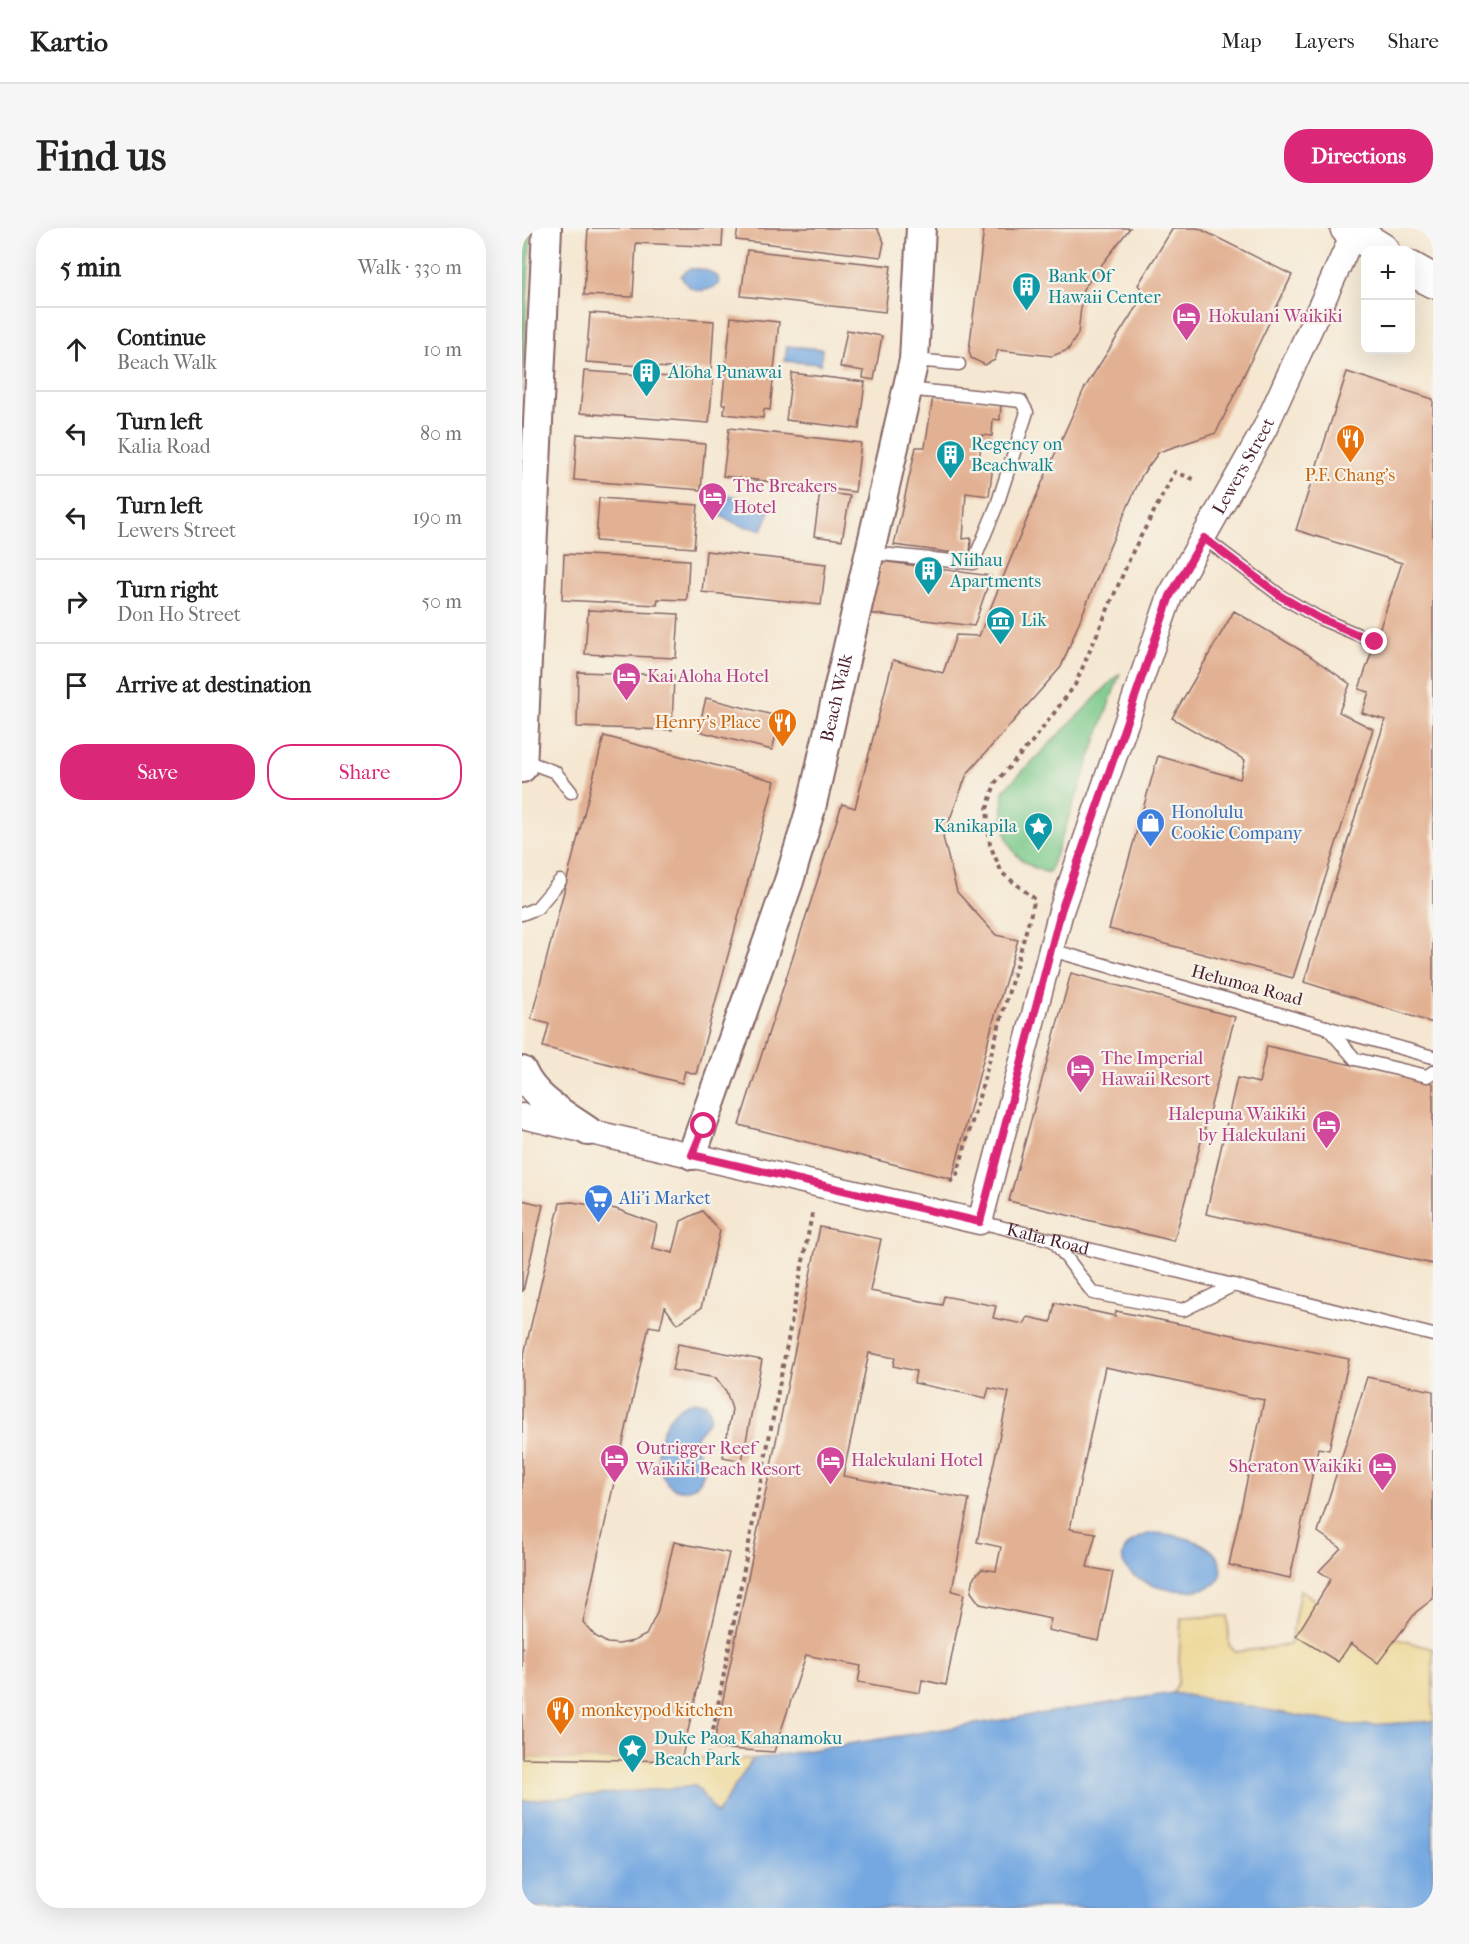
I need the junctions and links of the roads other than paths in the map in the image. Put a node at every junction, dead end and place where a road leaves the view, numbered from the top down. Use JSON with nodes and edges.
{"nodes":[{"id":1,"x":548,"y":228,"type":"edge"},
{"id":2,"x":921,"y":228,"type":"edge"},
{"id":3,"x":1353,"y":230,"type":"edge"},
{"id":4,"x":1376,"y":246,"type":"edge"},
{"id":5,"x":1415,"y":271,"type":"edge"},
{"id":6,"x":1433,"y":281,"type":"edge"},
{"id":7,"x":914,"y":360,"type":"junction"},
{"id":8,"x":959,"y":364,"type":"dead end"},
{"id":9,"x":907,"y":389,"type":"junction"},
{"id":10,"x":1204,"y":538,"type":"junction"},
{"id":11,"x":870,"y":553,"type":"junction"},
{"id":12,"x":1375,"y":642,"type":"dead end"},
{"id":13,"x":523,"y":760,"type":"edge"},
{"id":14,"x":522,"y":768,"type":"edge"},
{"id":15,"x":571,"y":792,"type":"dead end"},
{"id":16,"x":560,"y":881,"type":"dead end"},
{"id":17,"x":522,"y":914,"type":"edge"},
{"id":18,"x":1051,"y":950,"type":"junction"},
{"id":19,"x":1326,"y":1026,"type":"junction"},
{"id":20,"x":1433,"y":1057,"type":"edge"},
{"id":21,"x":522,"y":1071,"type":"edge"},
{"id":22,"x":1433,"y":1072,"type":"edge"},
{"id":23,"x":522,"y":1116,"type":"edge"},
{"id":24,"x":588,"y":1131,"type":"junction"},
{"id":25,"x":692,"y":1155,"type":"junction"},
{"id":26,"x":980,"y":1222,"type":"junction"},
{"id":27,"x":1054,"y":1240,"type":"junction"},
{"id":28,"x":1234,"y":1285,"type":"junction"},
{"id":29,"x":1433,"y":1335,"type":"edge"}],
"edges":[{"from":1,"to":13,"type":"street"},
{"from":2,"to":7,"type":"street","name":"Beach Walk"},
{"from":3,"to":4,"type":"main road"},
{"from":3,"to":10,"type":"street","name":"Lewers Street"},
{"from":5,"to":6,"type":"main road"},
{"from":7,"to":8,"type":"lane"},
{"from":7,"to":9,"type":"street","name":"Beach Walk"},
{"from":9,"to":11,"type":"street","name":"Beach Walk"},
{"from":9,"to":11,"type":"lane"},
{"from":10,"to":12,"type":"lane"},
{"from":10,"to":18,"type":"street","name":"Lewers Street"},
{"from":11,"to":25,"type":"street","name":"Beach Walk"},
{"from":13,"to":14,"type":"street"},
{"from":13,"to":15,"type":"lane"},
{"from":16,"to":17,"type":"lane"},
{"from":18,"to":19,"type":"lane","name":"Helumoa Road"},
{"from":18,"to":26,"type":"street","name":"Lewers Street"},
{"from":19,"to":20,"type":"lane","name":"Helumoa Road"},
{"from":19,"to":22,"type":"lane"},
{"from":21,"to":24,"type":"street"},
{"from":23,"to":24,"type":"street","name":"Kalia Road"},
{"from":24,"to":25,"type":"street","name":"Kalia Road"},
{"from":25,"to":26,"type":"street","name":"Kalia Road"},
{"from":26,"to":27,"type":"lane","name":"Kalia Road"},
{"from":27,"to":28,"type":"lane","name":"Kalia Road"},
{"from":27,"to":28,"type":"lane"},
{"from":28,"to":29,"type":"lane","name":"Kalia Road"}]}
